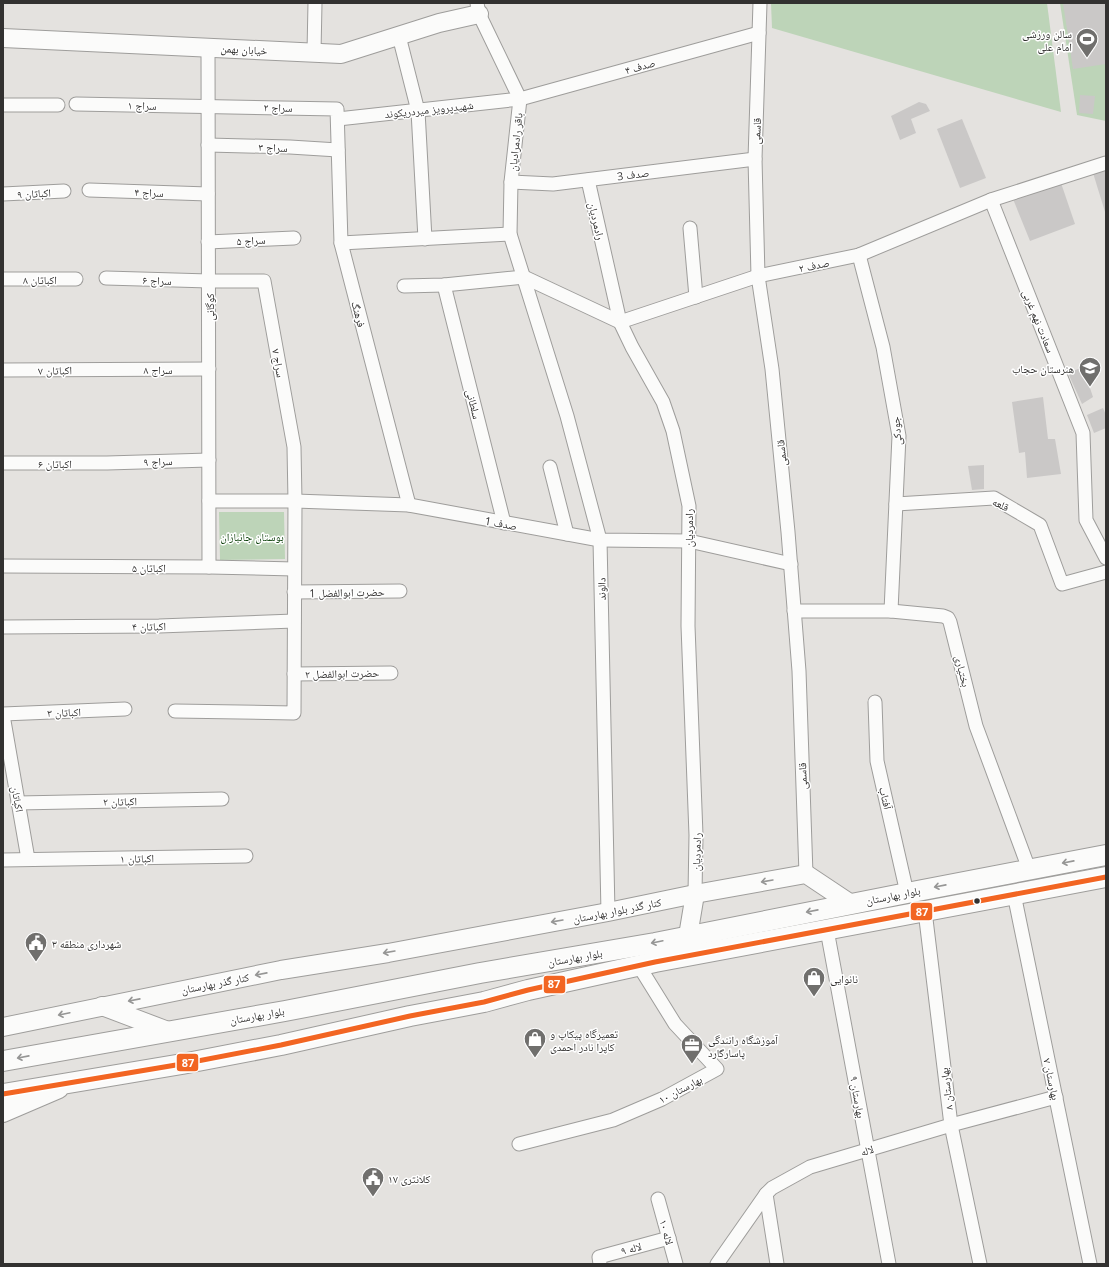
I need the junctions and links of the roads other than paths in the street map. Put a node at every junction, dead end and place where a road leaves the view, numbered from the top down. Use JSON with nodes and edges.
{"nodes":[{"id":1,"x":315,"y":3,"type":"edge"},
{"id":2,"x":760,"y":3,"type":"edge"},
{"id":3,"x":478,"y":9,"type":"edge"},
{"id":4,"x":759,"y":33,"type":"junction"},
{"id":5,"x":399,"y":36,"type":"junction"},
{"id":6,"x":3,"y":38,"type":"edge"},
{"id":7,"x":208,"y":47,"type":"junction"},
{"id":8,"x":314,"y":52,"type":"junction"},
{"id":9,"x":520,"y":99,"type":"junction"},
{"id":10,"x":58,"y":104,"type":"dead end"},
{"id":11,"x":76,"y":104,"type":"dead end"},
{"id":12,"x":3,"y":105,"type":"edge"},
{"id":13,"x":208,"y":106,"type":"junction"},
{"id":14,"x":418,"y":110,"type":"junction"},
{"id":15,"x":338,"y":119,"type":"junction"},
{"id":16,"x":208,"y":145,"type":"junction"},
{"id":17,"x":338,"y":150,"type":"junction"},
{"id":18,"x":755,"y":159,"type":"junction"},
{"id":19,"x":1106,"y":163,"type":"edge"},
{"id":20,"x":588,"y":180,"type":"junction"},
{"id":21,"x":511,"y":182,"type":"junction"},
{"id":22,"x":89,"y":190,"type":"dead end"},
{"id":23,"x":64,"y":191,"type":"dead end"},
{"id":24,"x":3,"y":194,"type":"edge"},
{"id":25,"x":208,"y":194,"type":"junction"},
{"id":26,"x":991,"y":200,"type":"junction"},
{"id":27,"x":690,"y":228,"type":"dead end"},
{"id":28,"x":510,"y":234,"type":"junction"},
{"id":29,"x":294,"y":238,"type":"dead end"},
{"id":30,"x":425,"y":239,"type":"junction"},
{"id":31,"x":208,"y":242,"type":"junction"},
{"id":32,"x":341,"y":243,"type":"junction"},
{"id":33,"x":859,"y":256,"type":"junction"},
{"id":34,"x":758,"y":276,"type":"junction"},
{"id":35,"x":524,"y":277,"type":"junction"},
{"id":36,"x":76,"y":278,"type":"dead end"},
{"id":37,"x":106,"y":278,"type":"dead end"},
{"id":38,"x":3,"y":279,"type":"edge"},
{"id":39,"x":209,"y":281,"type":"junction"},
{"id":40,"x":444,"y":285,"type":"junction"},
{"id":41,"x":404,"y":286,"type":"dead end"},
{"id":42,"x":696,"y":297,"type":"junction"},
{"id":43,"x":620,"y":322,"type":"junction"},
{"id":44,"x":108,"y":369,"type":"joint"},
{"id":45,"x":209,"y":369,"type":"junction"},
{"id":46,"x":3,"y":370,"type":"edge"},
{"id":47,"x":209,"y":460,"type":"junction"},
{"id":48,"x":3,"y":463,"type":"edge"},
{"id":49,"x":106,"y":463,"type":"joint"},
{"id":50,"x":550,"y":467,"type":"dead end"},
{"id":51,"x":209,"y":501,"type":"junction"},
{"id":52,"x":295,"y":501,"type":"junction"},
{"id":53,"x":896,"y":504,"type":"junction"},
{"id":54,"x":409,"y":505,"type":"junction"},
{"id":55,"x":504,"y":523,"type":"junction"},
{"id":56,"x":567,"y":534,"type":"junction"},
{"id":57,"x":600,"y":540,"type":"junction"},
{"id":58,"x":689,"y":541,"type":"junction"},
{"id":59,"x":1106,"y":558,"type":"edge"},
{"id":60,"x":791,"y":564,"type":"junction"},
{"id":61,"x":3,"y":566,"type":"edge"},
{"id":62,"x":209,"y":567,"type":"junction"},
{"id":63,"x":294,"y":569,"type":"junction"},
{"id":64,"x":1106,"y":572,"type":"edge"},
{"id":65,"x":400,"y":591,"type":"dead end"},
{"id":66,"x":294,"y":592,"type":"junction"},
{"id":67,"x":794,"y":611,"type":"junction"},
{"id":68,"x":890,"y":611,"type":"junction"},
{"id":69,"x":294,"y":621,"type":"junction"},
{"id":70,"x":3,"y":627,"type":"edge"},
{"id":71,"x":391,"y":672,"type":"dead end"},
{"id":72,"x":294,"y":674,"type":"junction"},
{"id":73,"x":875,"y":702,"type":"dead end"},
{"id":74,"x":126,"y":709,"type":"dead end"},
{"id":75,"x":175,"y":711,"type":"dead end"},
{"id":76,"x":3,"y":715,"type":"edge"},
{"id":77,"x":6,"y":754,"type":"edge"},
{"id":78,"x":222,"y":799,"type":"dead end"},
{"id":79,"x":18,"y":803,"type":"junction"},
{"id":80,"x":1106,"y":855,"type":"edge"},
{"id":81,"x":246,"y":856,"type":"dead end"},
{"id":82,"x":28,"y":859,"type":"junction"},
{"id":83,"x":3,"y":860,"type":"edge"},
{"id":84,"x":1029,"y":869,"type":"junction"},
{"id":85,"x":806,"y":874,"type":"junction"},
{"id":86,"x":1106,"y":877,"type":"edge"},
{"id":87,"x":907,"y":893,"type":"junction"},
{"id":88,"x":695,"y":894,"type":"junction"},
{"id":89,"x":1014,"y":894,"type":"junction"},
{"id":90,"x":850,"y":904,"type":"junction"},
{"id":91,"x":925,"y":911,"type":"junction"},
{"id":92,"x":608,"y":912,"type":"junction"},
{"id":93,"x":827,"y":930,"type":"junction"},
{"id":94,"x":688,"y":936,"type":"junction"},
{"id":95,"x":428,"y":945,"type":"joint"},
{"id":96,"x":639,"y":966,"type":"junction"},
{"id":97,"x":480,"y":973,"type":"junction"},
{"id":98,"x":402,"y":988,"type":"junction"},
{"id":99,"x":484,"y":1002,"type":"junction"},
{"id":100,"x":102,"y":1006,"type":"junction"},
{"id":101,"x":410,"y":1016,"type":"junction"},
{"id":102,"x":3,"y":1027,"type":"edge"},
{"id":103,"x":168,"y":1031,"type":"junction"},
{"id":104,"x":3,"y":1061,"type":"edge"},
{"id":105,"x":78,"y":1081,"type":"junction"},
{"id":106,"x":3,"y":1094,"type":"edge"},
{"id":107,"x":1056,"y":1098,"type":"junction"},
{"id":108,"x":3,"y":1113,"type":"edge"},
{"id":109,"x":951,"y":1125,"type":"junction"},
{"id":110,"x":519,"y":1144,"type":"dead end"},
{"id":111,"x":868,"y":1150,"type":"junction"},
{"id":112,"x":766,"y":1194,"type":"junction"},
{"id":113,"x":658,"y":1200,"type":"dead end"},
{"id":114,"x":669,"y":1238,"type":"junction"},
{"id":115,"x":600,"y":1264,"type":"edge"},
{"id":116,"x":676,"y":1264,"type":"edge"},
{"id":117,"x":717,"y":1264,"type":"edge"},
{"id":118,"x":778,"y":1264,"type":"edge"},
{"id":119,"x":889,"y":1264,"type":"edge"},
{"id":120,"x":980,"y":1264,"type":"edge"},
{"id":121,"x":1090,"y":1264,"type":"edge"}],
"edges":[{"from":1,"to":8,"type":"street"},
{"from":2,"to":4,"type":"street","name":"قاسمی"},
{"from":3,"to":5,"type":"main road","name":"خیابان بهمن"},
{"from":3,"to":9,"type":"street","name":"باقر رادمرادیان"},
{"from":4,"to":9,"type":"street","name":"صدف ۴"},
{"from":4,"to":18,"type":"street","name":"قاسمی"},
{"from":5,"to":8,"type":"main road","name":"خیابان بهمن"},
{"from":5,"to":14,"type":"street"},
{"from":6,"to":7,"type":"main road","name":"خیابان بهمن"},
{"from":7,"to":8,"type":"main road","name":"خیابان بهمن"},
{"from":7,"to":13,"type":"street","name":"کوگانی"},
{"from":9,"to":14,"type":"street","name":"شهیدپرویز میردریکوند"},
{"from":9,"to":21,"type":"street","name":"باقر رادمرادیان"},
{"from":10,"to":12,"type":"street"},
{"from":11,"to":13,"type":"street","name":"سراج ۱"},
{"from":13,"to":15,"type":"street","name":"سراج ۲"},
{"from":13,"to":16,"type":"street","name":"کوگانی"},
{"from":14,"to":15,"type":"street","name":"شهیدپرویز میردریکوند"},
{"from":14,"to":30,"type":"street"},
{"from":15,"to":17,"type":"street","name":"فرهنگ"},
{"from":16,"to":17,"type":"street","name":"سراج ۳"},
{"from":16,"to":25,"type":"street","name":"کوگانی"},
{"from":17,"to":32,"type":"street","name":"فرهنگ"},
{"from":18,"to":20,"type":"street","name":"صدف 3"},
{"from":18,"to":34,"type":"street","name":"قاسمی"},
{"from":19,"to":26,"type":"street","name":"صدف ۲"},
{"from":20,"to":21,"type":"street","name":"صدف 3"},
{"from":20,"to":43,"type":"street","name":"رادمردیان"},
{"from":21,"to":28,"type":"street","name":"باقر رادمرادیان"},
{"from":22,"to":25,"type":"street","name":"سراج ۴"},
{"from":23,"to":24,"type":"street","name":"اکباتان ۹"},
{"from":25,"to":31,"type":"street","name":"کوگانی"},
{"from":26,"to":33,"type":"street","name":"صدف ۲"},
{"from":26,"to":59,"type":"street","name":"سعادت نهم غربی"},
{"from":27,"to":42,"type":"street"},
{"from":28,"to":30,"type":"street"},
{"from":28,"to":35,"type":"street","name":"باقر رادمرادیان"},
{"from":29,"to":31,"type":"street","name":"سراج ۵"},
{"from":30,"to":32,"type":"street"},
{"from":31,"to":39,"type":"street","name":"کوگانی"},
{"from":32,"to":54,"type":"street","name":"فرهنگ"},
{"from":33,"to":34,"type":"street","name":"صدف ۲"},
{"from":33,"to":53,"type":"street","name":"جودکی"},
{"from":34,"to":42,"type":"street","name":"صدف ۲"},
{"from":34,"to":60,"type":"street","name":"قاسمی"},
{"from":35,"to":40,"type":"street"},
{"from":35,"to":43,"type":"street"},
{"from":35,"to":57,"type":"street","name":"دالوند"},
{"from":36,"to":38,"type":"street","name":"اکباتان ۸"},
{"from":37,"to":39,"type":"street","name":"سراج ۶"},
{"from":39,"to":45,"type":"street","name":"کوگانی"},
{"from":39,"to":52,"type":"street","name":"سراج ۷"},
{"from":40,"to":41,"type":"street"},
{"from":40,"to":55,"type":"street","name":"سلطانی"},
{"from":42,"to":43,"type":"street","name":"صدف ۲"},
{"from":43,"to":58,"type":"street","name":"رادمردیان"},
{"from":44,"to":45,"type":"street","name":"سراج ۸"},
{"from":44,"to":46,"type":"street","name":"اکباتان ۷"},
{"from":45,"to":47,"type":"street","name":"کوگانی"},
{"from":47,"to":49,"type":"street","name":"سراج ۹"},
{"from":47,"to":51,"type":"street","name":"کوگانی"},
{"from":48,"to":49,"type":"street","name":"اکباتان ۶"},
{"from":50,"to":56,"type":"street"},
{"from":51,"to":52,"type":"street","name":"صدف 1"},
{"from":51,"to":62,"type":"street","name":"کوگانی"},
{"from":52,"to":54,"type":"street","name":"صدف 1"},
{"from":52,"to":63,"type":"street"},
{"from":53,"to":64,"type":"street","name":"قلعه"},
{"from":53,"to":68,"type":"street","name":"جودکی"},
{"from":54,"to":55,"type":"street","name":"صدف 1"},
{"from":55,"to":56,"type":"street","name":"صدف 1"},
{"from":56,"to":57,"type":"street","name":"صدف 1"},
{"from":57,"to":58,"type":"street","name":"صدف 1"},
{"from":57,"to":92,"type":"street","name":"دالوند"},
{"from":58,"to":60,"type":"street","name":"صدف 1"},
{"from":58,"to":88,"type":"street","name":"رادمردیان"},
{"from":60,"to":67,"type":"street","name":"قاسمی"},
{"from":61,"to":62,"type":"street","name":"اکباتان ۵"},
{"from":62,"to":63,"type":"street","name":"اکباتان ۵"},
{"from":63,"to":66,"type":"street"},
{"from":65,"to":66,"type":"street","name":"حضرت ابوالفضل 1"},
{"from":66,"to":69,"type":"street"},
{"from":67,"to":68,"type":"street","name":"بختیاری"},
{"from":67,"to":85,"type":"street","name":"قاسمی"},
{"from":68,"to":84,"type":"street","name":"بختیاری"},
{"from":69,"to":70,"type":"street","name":"اکباتان ۴"},
{"from":69,"to":72,"type":"street"},
{"from":71,"to":72,"type":"street","name":"حضرت ابوالفضل ۲"},
{"from":72,"to":75,"type":"street"},
{"from":73,"to":87,"type":"street","name":"آفتاب"},
{"from":74,"to":76,"type":"street","name":"اکباتان ۳"},
{"from":76,"to":77,"type":"street","name":"اکباتان"},
{"from":77,"to":79,"type":"street","name":"اکباتان"},
{"from":78,"to":79,"type":"street","name":"اکباتان ۲"},
{"from":79,"to":82,"type":"street","name":"اکباتان"},
{"from":80,"to":84,"type":"main road","name":"بلوار بهارستان","one_way":true},
{"from":81,"to":82,"type":"street","name":"اکباتان ۱"},
{"from":82,"to":83,"type":"street","name":"اکباتان ۱"},
{"from":84,"to":87,"type":"main road","name":"بلوار بهارستان","one_way":true},
{"from":85,"to":88,"type":"main road","name":"کنار گذر بلوار بهارستان","one_way":true},
{"from":85,"to":90,"type":"main road"},
{"from":86,"to":89,"type":"main road","name":"بلوار بهارستان"},
{"from":87,"to":90,"type":"main road","name":"بلوار بهارستان"},
{"from":88,"to":92,"type":"main road","name":"کنار گذر بلوار بهارستان"},
{"from":88,"to":94,"type":"main road"},
{"from":89,"to":91,"type":"main road","name":"بلوار بهارستان"},
{"from":89,"to":107,"type":"street","name":"بهارستان ۷"},
{"from":90,"to":94,"type":"main road","name":"بلوار بهارستان","one_way":true},
{"from":91,"to":93,"type":"main road","name":"بلوار بهارستان"},
{"from":91,"to":109,"type":"street","name":"بهارستان ۸"},
{"from":92,"to":95,"type":"main road","name":"کنار گذر بلوار بهارستان","one_way":true},
{"from":93,"to":96,"type":"main road","name":"بلوار بهارستان"},
{"from":93,"to":111,"type":"street","name":"بهارستان ۹"},
{"from":94,"to":97,"type":"main road","name":"بلوار بهارستان","one_way":true},
{"from":95,"to":100,"type":"main road","name":"کنار گذر بهارستان","one_way":true},
{"from":96,"to":99,"type":"main road","name":"بلوار بهارستان"},
{"from":96,"to":110,"type":"street","name":"بهارستان ۱۰"},
{"from":97,"to":98,"type":"main road","name":"بلوار بهارستان"},
{"from":97,"to":99,"type":"main road"},
{"from":98,"to":101,"type":"main road"},
{"from":98,"to":103,"type":"main road","name":"بلوار بهارستان"},
{"from":99,"to":101,"type":"main road","name":"بلوار بهارستان"},
{"from":100,"to":102,"type":"main road","name":"کنار گذر بهارستان","one_way":true},
{"from":100,"to":103,"type":"main road"},
{"from":101,"to":105,"type":"main road","name":"بلوار بهارستان"},
{"from":103,"to":104,"type":"main road","name":"بلوار بهارستان","one_way":true},
{"from":105,"to":106,"type":"main road","name":"بلوار بهارستان"},
{"from":105,"to":108,"type":"main road"},
{"from":107,"to":109,"type":"street","name":"لاله"},
{"from":107,"to":121,"type":"street","name":"بهارستان ۷"},
{"from":109,"to":111,"type":"street","name":"لاله"},
{"from":109,"to":120,"type":"street","name":"بهارستان ۸"},
{"from":111,"to":112,"type":"street","name":"لاله"},
{"from":111,"to":119,"type":"street","name":"بهارستان ۹"},
{"from":112,"to":117,"type":"street","name":"لاله"},
{"from":112,"to":118,"type":"street"},
{"from":113,"to":114,"type":"street","name":"لاله ۱۰"},
{"from":114,"to":115,"type":"street","name":"لاله ۹"},
{"from":114,"to":116,"type":"street","name":"لاله ۱۰"}]}
